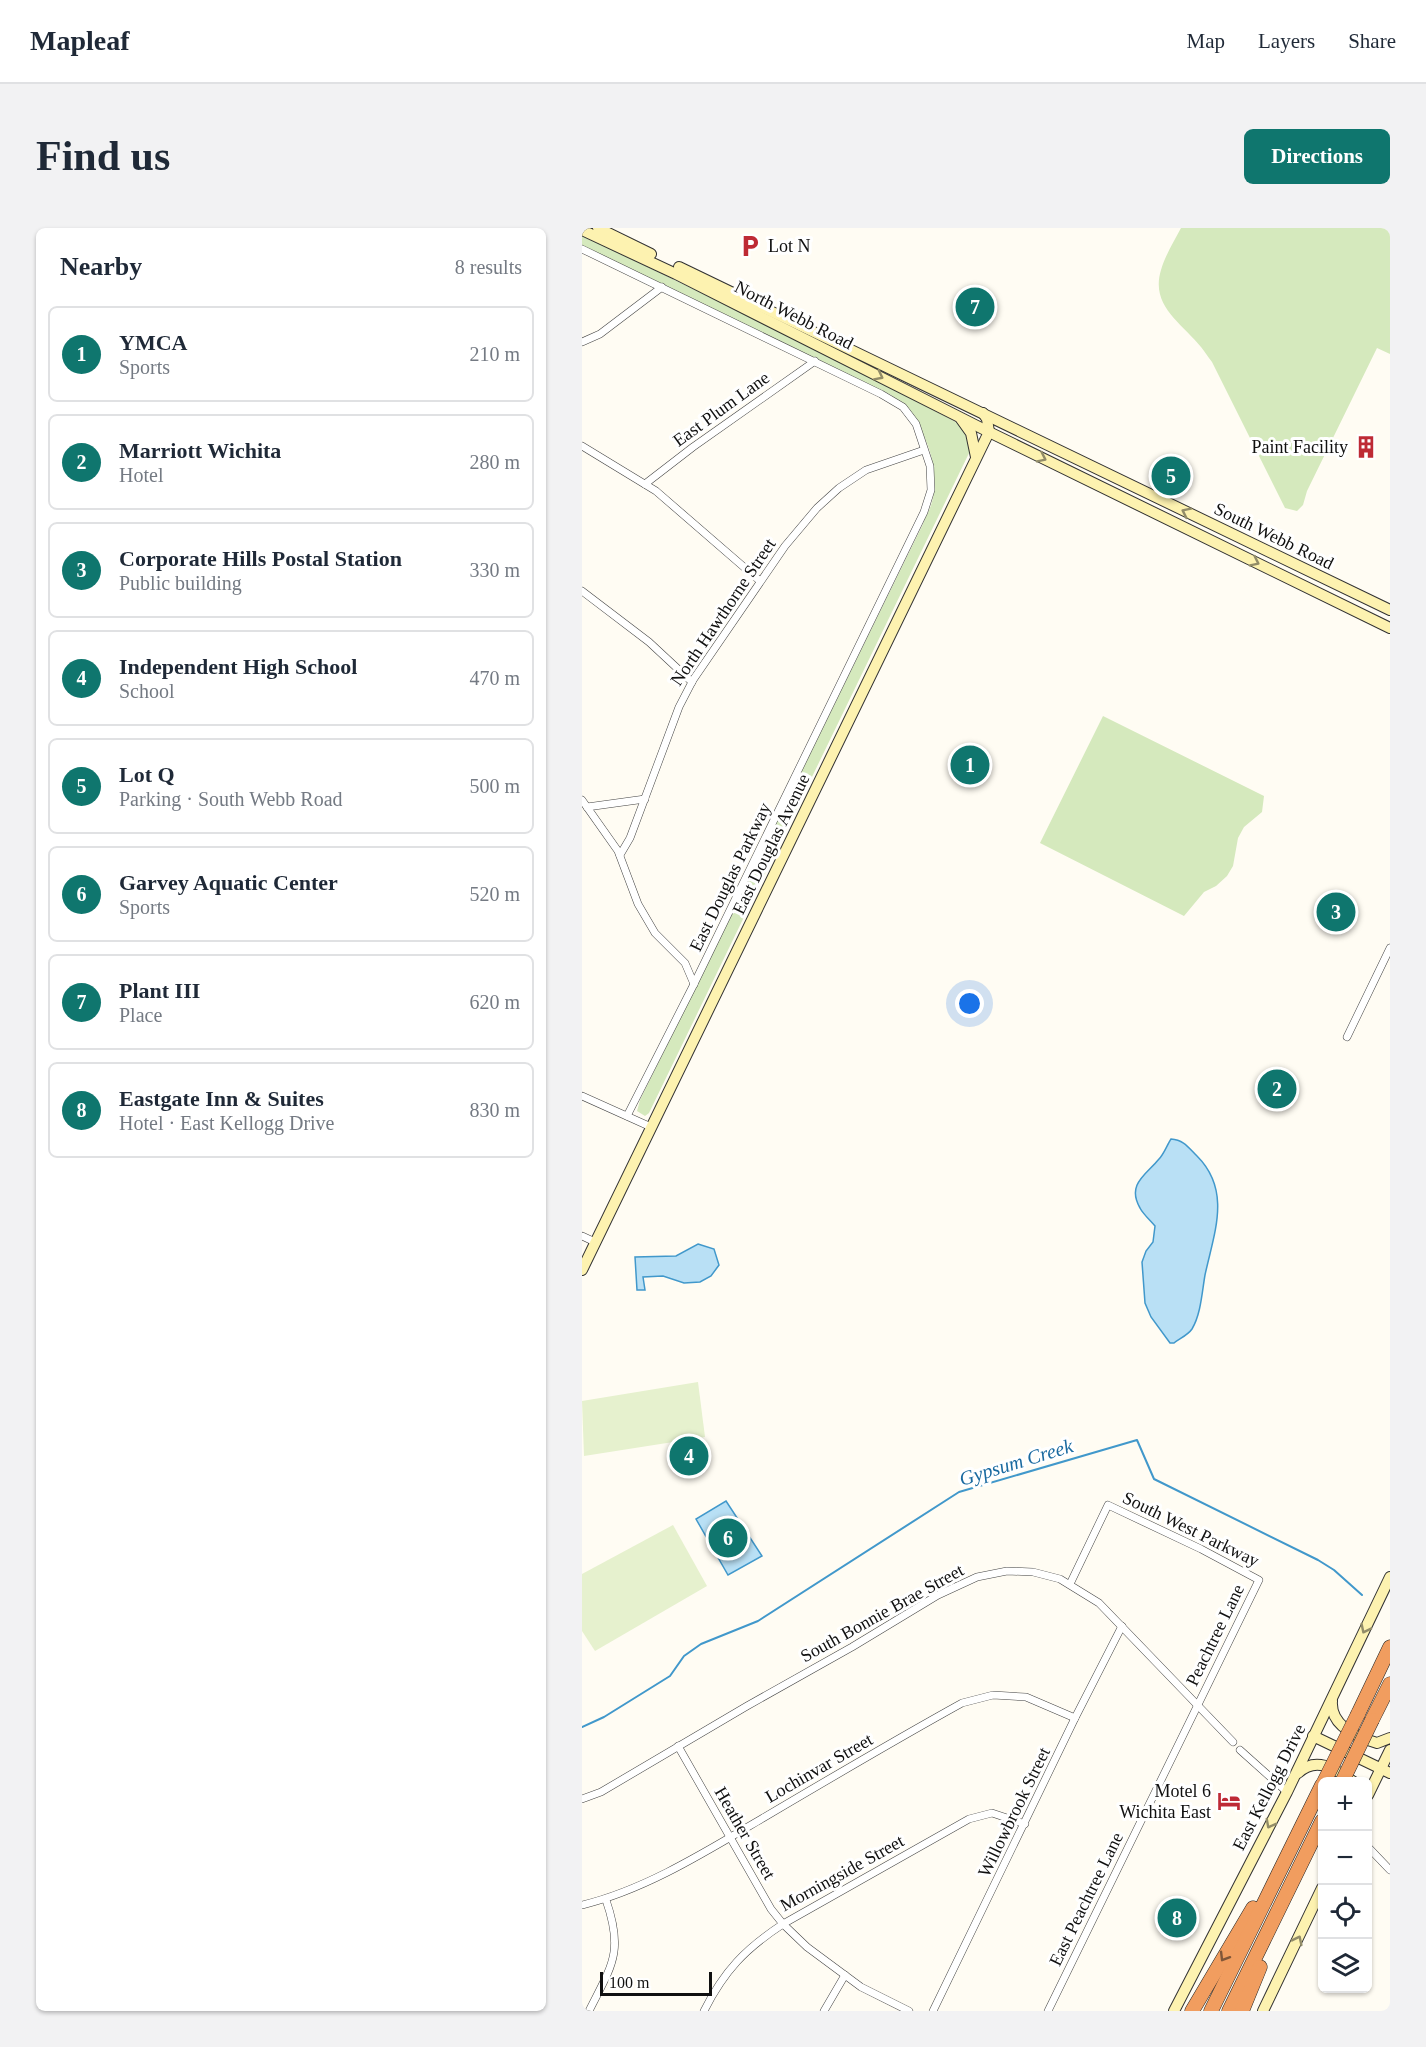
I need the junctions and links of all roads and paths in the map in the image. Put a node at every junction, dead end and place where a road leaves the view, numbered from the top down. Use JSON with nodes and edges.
{"nodes":[{"id":1,"x":598,"y":228,"type":"edge"},
{"id":2,"x":582,"y":230,"type":"edge"},
{"id":3,"x":582,"y":249,"type":"edge"},
{"id":4,"x":662,"y":287,"type":"junction"},
{"id":5,"x":582,"y":342,"type":"edge"},
{"id":6,"x":815,"y":361,"type":"junction"},
{"id":7,"x":982,"y":413,"type":"junction"},
{"id":8,"x":959,"y":417,"type":"junction"},
{"id":9,"x":1015,"y":429,"type":"junction"},
{"id":10,"x":989,"y":432,"type":"junction"},
{"id":11,"x":582,"y":446,"type":"edge"},
{"id":12,"x":924,"y":450,"type":"junction"},
{"id":13,"x":976,"y":459,"type":"junction"},
{"id":14,"x":645,"y":484,"type":"junction"},
{"id":15,"x":1241,"y":538,"type":"junction"},
{"id":16,"x":1234,"y":552,"type":"junction"},
{"id":17,"x":760,"y":581,"type":"junction"},
{"id":18,"x":582,"y":591,"type":"edge"},
{"id":19,"x":1390,"y":610,"type":"edge"},
{"id":20,"x":1390,"y":628,"type":"edge"},
{"id":21,"x":692,"y":682,"type":"junction"},
{"id":22,"x":645,"y":799,"type":"junction"},
{"id":23,"x":584,"y":803,"type":"edge"},
{"id":24,"x":620,"y":855,"type":"junction"},
{"id":25,"x":1390,"y":948,"type":"edge"},
{"id":26,"x":694,"y":984,"type":"junction"},
{"id":27,"x":1347,"y":1037,"type":"dead end"},
{"id":28,"x":582,"y":1096,"type":"edge"},
{"id":29,"x":627,"y":1116,"type":"junction"},
{"id":30,"x":651,"y":1127,"type":"junction"},
{"id":31,"x":582,"y":1236,"type":"edge"},
{"id":32,"x":596,"y":1242,"type":"junction"},
{"id":33,"x":582,"y":1270,"type":"edge"},
{"id":34,"x":1390,"y":1577,"type":"edge"},
{"id":35,"x":1259,"y":1580,"type":"joint"},
{"id":36,"x":1070,"y":1584,"type":"junction"},
{"id":37,"x":1122,"y":1626,"type":"junction"},
{"id":38,"x":1390,"y":1640,"type":"edge"},
{"id":39,"x":1390,"y":1647,"type":"edge"},
{"id":40,"x":1390,"y":1684,"type":"edge"},
{"id":41,"x":1369,"y":1691,"type":"junction"},
{"id":42,"x":1332,"y":1698,"type":"junction"},
{"id":43,"x":1390,"y":1703,"type":"edge"},
{"id":44,"x":1198,"y":1704,"type":"junction"},
{"id":45,"x":1075,"y":1718,"type":"junction"},
{"id":46,"x":1375,"y":1722,"type":"junction"},
{"id":47,"x":1313,"y":1736,"type":"junction"},
{"id":48,"x":1390,"y":1738,"type":"edge"},
{"id":49,"x":1233,"y":1742,"type":"dead end"},
{"id":50,"x":678,"y":1746,"type":"junction"},
{"id":51,"x":1240,"y":1750,"type":"dead end"},
{"id":52,"x":1390,"y":1750,"type":"edge"},
{"id":53,"x":1385,"y":1771,"type":"edge"},
{"id":54,"x":1327,"y":1777,"type":"edge"},
{"id":55,"x":1345,"y":1777,"type":"edge"},
{"id":56,"x":1346,"y":1777,"type":"edge"},
{"id":57,"x":1293,"y":1778,"type":"junction"},
{"id":58,"x":1372,"y":1789,"type":"edge"},
{"id":59,"x":1287,"y":1792,"type":"junction"},
{"id":60,"x":1318,"y":1795,"type":"edge"},
{"id":61,"x":582,"y":1799,"type":"edge"},
{"id":62,"x":1307,"y":1816,"type":"junction"},
{"id":63,"x":1025,"y":1824,"type":"junction"},
{"id":64,"x":1318,"y":1831,"type":"edge"},
{"id":65,"x":730,"y":1837,"type":"junction"},
{"id":66,"x":1372,"y":1851,"type":"edge"},
{"id":67,"x":1307,"y":1854,"type":"junction"},
{"id":68,"x":1390,"y":1870,"type":"edge"},
{"id":69,"x":1318,"y":1898,"type":"edge"},
{"id":70,"x":606,"y":1899,"type":"junction"},
{"id":71,"x":582,"y":1905,"type":"edge"},
{"id":72,"x":783,"y":1924,"type":"junction"},
{"id":73,"x":845,"y":1975,"type":"junction"},
{"id":74,"x":589,"y":2011,"type":"edge"},
{"id":75,"x":704,"y":2011,"type":"edge"},
{"id":76,"x":824,"y":2011,"type":"edge"},
{"id":77,"x":909,"y":2011,"type":"edge"},
{"id":78,"x":933,"y":2011,"type":"edge"},
{"id":79,"x":1048,"y":2011,"type":"edge"},
{"id":80,"x":1173,"y":2011,"type":"edge"},
{"id":81,"x":1192,"y":2011,"type":"edge"},
{"id":82,"x":1211,"y":2011,"type":"edge"},
{"id":83,"x":1229,"y":2011,"type":"edge"},
{"id":84,"x":1242,"y":2011,"type":"edge"},
{"id":85,"x":1263,"y":2011,"type":"edge"}],
"edges":[{"from":1,"to":7,"type":"main road","name":"North Webb Road"},
{"from":2,"to":8,"type":"main road","name":"North Webb Road","one_way":true},
{"from":3,"to":4,"type":"street","name":"East Douglas Parkway"},
{"from":4,"to":5,"type":"street"},
{"from":4,"to":6,"type":"street","name":"East Douglas Parkway"},
{"from":6,"to":12,"type":"street","name":"East Douglas Parkway"},
{"from":6,"to":14,"type":"street","name":"East Plum Lane"},
{"from":7,"to":9,"type":"main road","name":"South Webb Road"},
{"from":7,"to":10,"type":"main road"},
{"from":8,"to":10,"type":"main road","name":"North Webb Road"},
{"from":8,"to":13,"type":"main road"},
{"from":9,"to":10,"type":"main road"},
{"from":15,"to":9,"type":"main road","name":"South Webb Road","one_way":true},
{"from":10,"to":13,"type":"main road","name":"East Douglas Avenue"},
{"from":10,"to":16,"type":"main road","name":"South Webb Road","one_way":true},
{"from":11,"to":14,"type":"street"},
{"from":12,"to":17,"type":"street","name":"North Hawthorne Street"},
{"from":12,"to":26,"type":"street","name":"East Douglas Parkway"},
{"from":13,"to":30,"type":"main road","name":"East Douglas Avenue"},
{"from":14,"to":17,"type":"street"},
{"from":15,"to":16,"type":"main road"},
{"from":15,"to":19,"type":"main road","name":"South Webb Road"},
{"from":16,"to":20,"type":"main road","name":"South Webb Road","one_way":true},
{"from":17,"to":21,"type":"street","name":"North Hawthorne Street"},
{"from":18,"to":21,"type":"street"},
{"from":21,"to":22,"type":"street","name":"North Hawthorne Street"},
{"from":22,"to":23,"type":"street"},
{"from":22,"to":24,"type":"street","name":"North Hawthorne Street"},
{"from":23,"to":24,"type":"street"},
{"from":24,"to":26,"type":"street"},
{"from":25,"to":27,"type":"street"},
{"from":26,"to":29,"type":"street","name":"East Douglas Parkway"},
{"from":28,"to":29,"type":"street"},
{"from":29,"to":30,"type":"street"},
{"from":30,"to":32,"type":"main road","name":"East Douglas Avenue"},
{"from":31,"to":32,"type":"street"},
{"from":32,"to":33,"type":"main road","name":"East Douglas Avenue"},
{"from":34,"to":42,"type":"main road","name":"East Kellogg Drive","one_way":true},
{"from":35,"to":36,"type":"street","name":"South West Parkway"},
{"from":35,"to":44,"type":"street","name":"Peachtree Lane"},
{"from":36,"to":37,"type":"street","name":"South Bonnie Brae Street"},
{"from":36,"to":50,"type":"street","name":"South Bonnie Brae Street"},
{"from":37,"to":44,"type":"street","name":"South Bonnie Brae Street"},
{"from":37,"to":45,"type":"street","name":"Willowbrook Street"},
{"from":38,"to":41,"type":"highway"},
{"from":39,"to":41,"type":"highway"},
{"from":40,"to":46,"type":"highway"},
{"from":41,"to":54,"type":"highway","bridge":true},
{"from":42,"to":47,"type":"main road","name":"East Kellogg Drive"},
{"from":42,"to":48,"type":"main road"},
{"from":43,"to":46,"type":"highway"},
{"from":44,"to":49,"type":"street","name":"South Bonnie Brae Street"},
{"from":44,"to":79,"type":"street","name":"East Peachtree Lane"},
{"from":45,"to":63,"type":"street","name":"Willowbrook Street"},
{"from":45,"to":65,"type":"street","name":"Lochinvar Street"},
{"from":46,"to":56,"type":"highway","bridge":true},
{"from":47,"to":53,"type":"main road"},
{"from":47,"to":57,"type":"main road","name":"East Kellogg Drive"},
{"from":50,"to":61,"type":"street","name":"South Bonnie Brae Street"},
{"from":50,"to":65,"type":"street","name":"Heather Street"},
{"from":51,"to":59,"type":"street"},
{"from":52,"to":53,"type":"main road"},
{"from":53,"to":58,"type":"main road"},
{"from":55,"to":57,"type":"main road"},
{"from":57,"to":59,"type":"main road","name":"East Kellogg Drive"},
{"from":59,"to":80,"type":"main road","name":"East Kellogg Drive","one_way":true},
{"from":60,"to":62,"type":"highway"},
{"from":62,"to":81,"type":"highway","one_way":true},
{"from":62,"to":82,"type":"highway"},
{"from":63,"to":72,"type":"street","name":"Morningside Street"},
{"from":63,"to":78,"type":"street","name":"Willowbrook Street"},
{"from":64,"to":67,"type":"highway"},
{"from":65,"to":70,"type":"street","name":"Lochinvar Street"},
{"from":65,"to":72,"type":"street","name":"Heather Street"},
{"from":66,"to":68,"type":"street"},
{"from":67,"to":83,"type":"highway"},
{"from":67,"to":84,"type":"highway"},
{"from":85,"to":69,"type":"main road","one_way":true},
{"from":70,"to":71,"type":"street","name":"Lochinvar Street"},
{"from":70,"to":74,"type":"street"},
{"from":72,"to":73,"type":"street","name":"Heather Street"},
{"from":72,"to":75,"type":"street","name":"Morningside Street"},
{"from":73,"to":76,"type":"street"},
{"from":73,"to":77,"type":"street","name":"Heather Street"}]}
